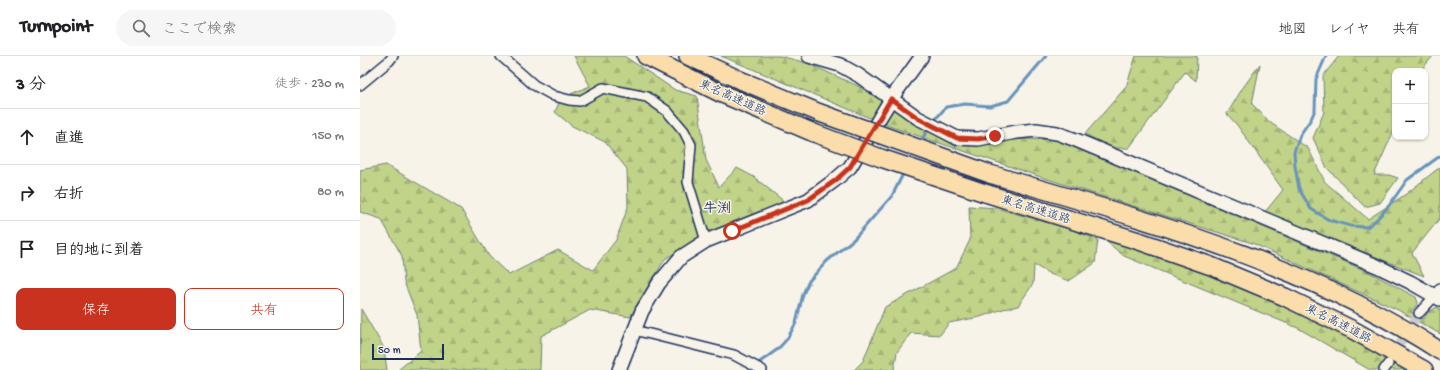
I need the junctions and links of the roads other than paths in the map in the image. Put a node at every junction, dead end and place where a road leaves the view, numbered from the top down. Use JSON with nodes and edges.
{"nodes":[{"id":1,"x":393,"y":56,"type":"edge"},
{"id":2,"x":501,"y":56,"type":"edge"},
{"id":3,"x":646,"y":56,"type":"edge"},
{"id":4,"x":688,"y":56,"type":"edge"},
{"id":5,"x":809,"y":56,"type":"edge"},
{"id":6,"x":922,"y":56,"type":"edge"},
{"id":7,"x":360,"y":85,"type":"edge"},
{"id":8,"x":891,"y":99,"type":"junction"},
{"id":9,"x":706,"y":241,"type":"junction"},
{"id":10,"x":1438,"y":294,"type":"edge"},
{"id":11,"x":1418,"y":314,"type":"tunnel mouth"},
{"id":12,"x":634,"y":330,"type":"junction"},
{"id":13,"x":1440,"y":351,"type":"edge"},
{"id":14,"x":619,"y":370,"type":"edge"},
{"id":15,"x":762,"y":370,"type":"edge"},
{"id":16,"x":1424,"y":370,"type":"edge"}],
"edges":[{"from":1,"to":7,"type":"street"},
{"from":2,"to":9,"type":"street"},
{"from":3,"to":16,"type":"highway","name":"東名高速道路","bridge":true},
{"from":4,"to":13,"type":"highway","name":"東名高速道路","bridge":true},
{"from":5,"to":8,"type":"street"},
{"from":6,"to":8,"type":"street"},
{"from":8,"to":9,"type":"street"},
{"from":8,"to":10,"type":"street"},
{"from":9,"to":12,"type":"street"},
{"from":10,"to":11,"type":"street"},
{"from":12,"to":14,"type":"street"},
{"from":12,"to":15,"type":"street"}]}
